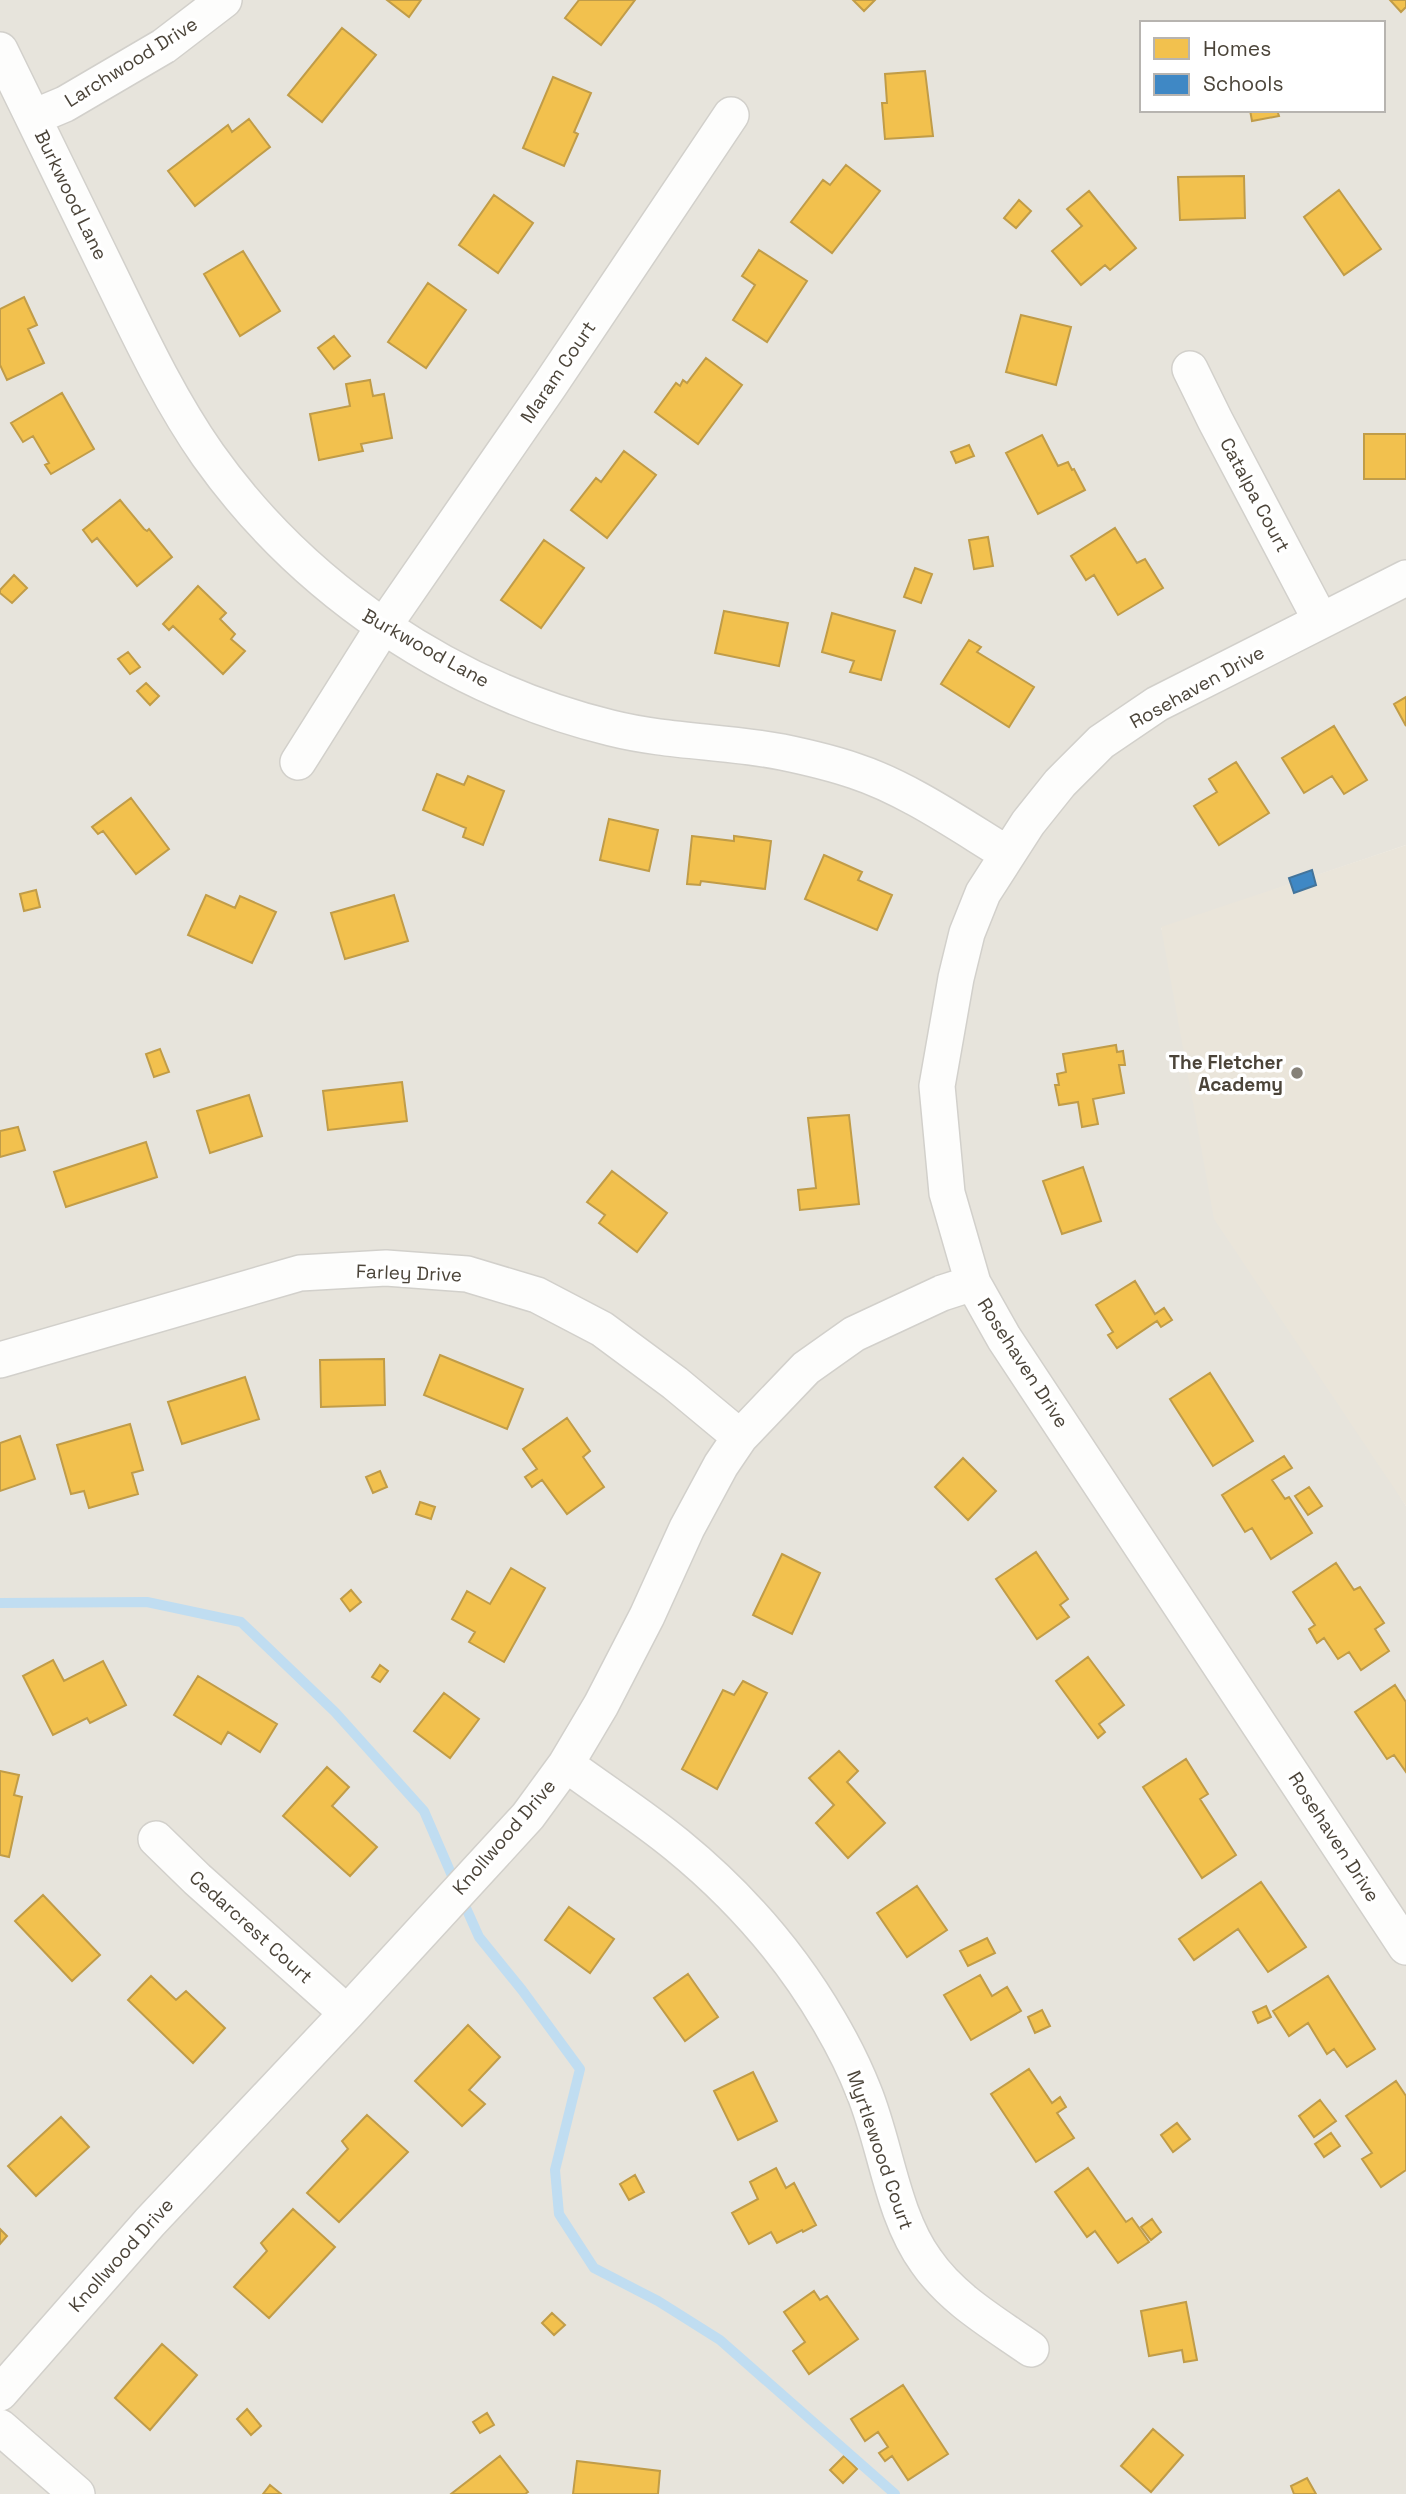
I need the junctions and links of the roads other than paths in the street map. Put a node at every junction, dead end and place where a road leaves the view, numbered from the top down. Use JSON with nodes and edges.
{"nodes":[{"id":1,"x":224,"y":0,"type":"edge"},
{"id":2,"x":0,"y":50,"type":"edge"},
{"id":3,"x":731,"y":115,"type":"dead end"},
{"id":4,"x":34,"y":117,"type":"junction"},
{"id":5,"x":1190,"y":369,"type":"dead end"},
{"id":6,"x":1406,"y":578,"type":"edge"},
{"id":7,"x":1321,"y":621,"type":"junction"},
{"id":8,"x":383,"y":627,"type":"junction"},
{"id":9,"x":298,"y":762,"type":"dead end"},
{"id":10,"x":1006,"y":853,"type":"junction"},
{"id":11,"x":973,"y":1283,"type":"junction"},
{"id":12,"x":0,"y":1360,"type":"edge"},
{"id":13,"x":740,"y":1437,"type":"junction"},
{"id":14,"x":566,"y":1764,"type":"junction"},
{"id":15,"x":156,"y":1839,"type":"dead end"},
{"id":16,"x":1406,"y":1947,"type":"edge"},
{"id":17,"x":347,"y":2013,"type":"junction"},
{"id":18,"x":1031,"y":2349,"type":"dead end"},
{"id":19,"x":0,"y":2393,"type":"edge"},
{"id":20,"x":0,"y":2427,"type":"edge"},
{"id":21,"x":77,"y":2494,"type":"edge"}],
"edges":[{"from":1,"to":4,"type":"street","name":"Larchwood Drive"},
{"from":2,"to":4,"type":"street","name":"Burkwood Lane"},
{"from":3,"to":8,"type":"street","name":"Maram Court"},
{"from":4,"to":8,"type":"street","name":"Burkwood Lane"},
{"from":5,"to":7,"type":"street","name":"Catalpa Court"},
{"from":6,"to":7,"type":"street","name":"Rosehaven Drive"},
{"from":7,"to":10,"type":"street","name":"Rosehaven Drive"},
{"from":8,"to":9,"type":"street","name":"Maram Court"},
{"from":8,"to":10,"type":"street","name":"Burkwood Lane"},
{"from":10,"to":11,"type":"street","name":"Rosehaven Drive"},
{"from":11,"to":13,"type":"street","name":"Knollwood Drive"},
{"from":11,"to":16,"type":"street","name":"Rosehaven Drive"},
{"from":12,"to":13,"type":"street","name":"Farley Drive"},
{"from":13,"to":14,"type":"street","name":"Knollwood Drive"},
{"from":14,"to":17,"type":"street","name":"Knollwood Drive"},
{"from":14,"to":18,"type":"street","name":"Myrtlewood Court"},
{"from":15,"to":17,"type":"street","name":"Cedarcrest Court"},
{"from":17,"to":19,"type":"street","name":"Knollwood Drive"},
{"from":20,"to":21,"type":"street"}]}
